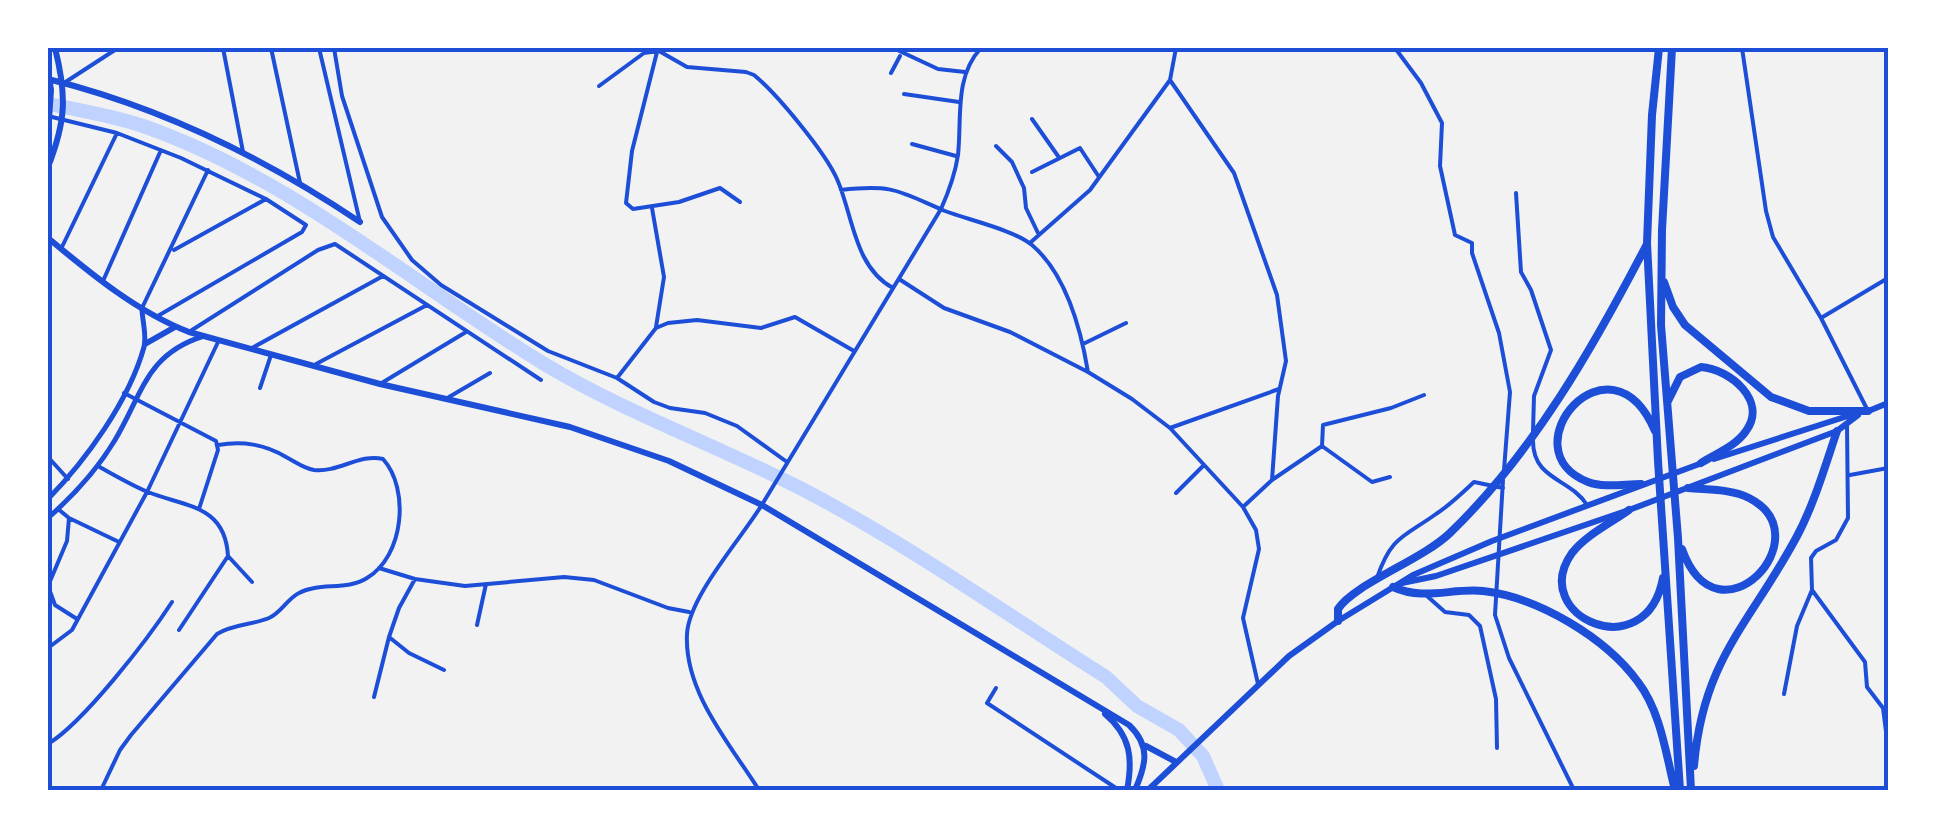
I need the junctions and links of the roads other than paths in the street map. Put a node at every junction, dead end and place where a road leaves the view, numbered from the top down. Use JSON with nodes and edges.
{"nodes":[{"id":1,"x":54,"y":48,"type":"edge"},
{"id":2,"x":118,"y":48,"type":"edge"},
{"id":3,"x":223,"y":48,"type":"edge"},
{"id":4,"x":271,"y":48,"type":"edge"},
{"id":5,"x":319,"y":48,"type":"edge"},
{"id":6,"x":334,"y":48,"type":"edge"},
{"id":7,"x":893,"y":48,"type":"edge"},
{"id":8,"x":981,"y":48,"type":"edge"},
{"id":9,"x":1176,"y":48,"type":"edge"},
{"id":10,"x":1395,"y":48,"type":"edge"},
{"id":11,"x":1659,"y":48,"type":"edge"},
{"id":12,"x":1672,"y":48,"type":"edge"},
{"id":13,"x":1742,"y":48,"type":"edge"},
{"id":14,"x":658,"y":49,"type":"edge"},
{"id":15,"x":902,"y":54,"type":"junction"},
{"id":16,"x":48,"y":70,"type":"edge"},
{"id":17,"x":965,"y":72,"type":"junction"},
{"id":18,"x":891,"y":74,"type":"dead end"},
{"id":19,"x":49,"y":79,"type":"edge"},
{"id":20,"x":1170,"y":80,"type":"junction"},
{"id":21,"x":64,"y":83,"type":"junction"},
{"id":22,"x":598,"y":86,"type":"dead end"},
{"id":23,"x":904,"y":94,"type":"dead end"},
{"id":24,"x":960,"y":102,"type":"junction"},
{"id":25,"x":50,"y":114,"type":"edge"},
{"id":26,"x":63,"y":117,"type":"junction"},
{"id":27,"x":1032,"y":119,"type":"dead end"},
{"id":28,"x":48,"y":134,"type":"edge"},
{"id":29,"x":117,"y":134,"type":"junction"},
{"id":30,"x":912,"y":144,"type":"dead end"},
{"id":31,"x":996,"y":146,"type":"dead end"},
{"id":32,"x":162,"y":150,"type":"junction"},
{"id":33,"x":243,"y":152,"type":"junction"},
{"id":34,"x":958,"y":157,"type":"junction"},
{"id":35,"x":1058,"y":158,"type":"junction"},
{"id":36,"x":48,"y":167,"type":"edge"},
{"id":37,"x":208,"y":170,"type":"junction"},
{"id":38,"x":1032,"y":172,"type":"dead end"},
{"id":39,"x":1100,"y":177,"type":"junction"},
{"id":40,"x":300,"y":183,"type":"junction"},
{"id":41,"x":841,"y":190,"type":"junction"},
{"id":42,"x":1516,"y":192,"type":"dead end"},
{"id":43,"x":266,"y":199,"type":"junction"},
{"id":44,"x":740,"y":202,"type":"dead end"},
{"id":45,"x":652,"y":208,"type":"junction"},
{"id":46,"x":941,"y":209,"type":"junction"},
{"id":47,"x":360,"y":222,"type":"joint"},
{"id":48,"x":1039,"y":235,"type":"junction"},
{"id":49,"x":48,"y":238,"type":"edge"},
{"id":50,"x":1030,"y":243,"type":"junction"},
{"id":51,"x":1648,"y":244,"type":"junction"},
{"id":52,"x":61,"y":249,"type":"junction"},
{"id":53,"x":172,"y":251,"type":"junction"},
{"id":54,"x":1660,"y":270,"type":"junction"},
{"id":55,"x":384,"y":276,"type":"junction"},
{"id":56,"x":1888,"y":278,"type":"edge"},
{"id":57,"x":899,"y":279,"type":"junction"},
{"id":58,"x":103,"y":280,"type":"junction"},
{"id":59,"x":894,"y":288,"type":"junction"},
{"id":60,"x":426,"y":305,"type":"junction"},
{"id":61,"x":142,"y":308,"type":"junction"},
{"id":62,"x":156,"y":317,"type":"junction"},
{"id":63,"x":1821,"y":318,"type":"junction"},
{"id":64,"x":1126,"y":323,"type":"dead end"},
{"id":65,"x":176,"y":326,"type":"junction"},
{"id":66,"x":656,"y":328,"type":"junction"},
{"id":67,"x":189,"y":332,"type":"junction"},
{"id":68,"x":466,"y":332,"type":"junction"},
{"id":69,"x":205,"y":336,"type":"junction"},
{"id":70,"x":219,"y":340,"type":"junction"},
{"id":71,"x":145,"y":344,"type":"junction"},
{"id":72,"x":1083,"y":344,"type":"junction"},
{"id":73,"x":250,"y":349,"type":"junction"},
{"id":74,"x":855,"y":352,"type":"junction"},
{"id":75,"x":271,"y":355,"type":"junction"},
{"id":76,"x":313,"y":366,"type":"junction"},
{"id":77,"x":1088,"y":372,"type":"junction"},
{"id":78,"x":490,"y":373,"type":"dead end"},
{"id":79,"x":617,"y":378,"type":"junction"},
{"id":80,"x":541,"y":380,"type":"dead end"},
{"id":81,"x":380,"y":384,"type":"junction"},
{"id":82,"x":260,"y":388,"type":"dead end"},
{"id":83,"x":1279,"y":389,"type":"junction"},
{"id":84,"x":123,"y":392,"type":"junction"},
{"id":85,"x":1424,"y":396,"type":"dead end"},
{"id":86,"x":445,"y":399,"type":"junction"},
{"id":87,"x":136,"y":400,"type":"junction"},
{"id":88,"x":1888,"y":403,"type":"edge"},
{"id":89,"x":1667,"y":405,"type":"junction"},
{"id":90,"x":1863,"y":413,"type":"junction"},
{"id":91,"x":180,"y":422,"type":"junction"},
{"id":92,"x":1847,"y":425,"type":"junction"},
{"id":93,"x":1170,"y":428,"type":"junction"},
{"id":94,"x":1837,"y":431,"type":"junction"},
{"id":95,"x":1658,"y":436,"type":"junction"},
{"id":96,"x":218,"y":445,"type":"junction"},
{"id":97,"x":1322,"y":446,"type":"junction"},
{"id":98,"x":48,"y":457,"type":"edge"},
{"id":99,"x":1701,"y":463,"type":"junction"},
{"id":100,"x":785,"y":465,"type":"junction"},
{"id":101,"x":1204,"y":465,"type":"junction"},
{"id":102,"x":98,"y":466,"type":"junction"},
{"id":103,"x":1888,"y":468,"type":"edge"},
{"id":104,"x":1850,"y":475,"type":"junction"},
{"id":105,"x":1390,"y":477,"type":"dead end"},
{"id":106,"x":68,"y":479,"type":"junction"},
{"id":107,"x":1272,"y":480,"type":"junction"},
{"id":108,"x":1641,"y":484,"type":"junction"},
{"id":109,"x":1503,"y":488,"type":"junction"},
{"id":110,"x":1688,"y":488,"type":"junction"},
{"id":111,"x":148,"y":492,"type":"junction"},
{"id":112,"x":1176,"y":493,"type":"dead end"},
{"id":113,"x":48,"y":499,"type":"edge"},
{"id":114,"x":762,"y":505,"type":"junction"},
{"id":115,"x":1588,"y":505,"type":"junction"},
{"id":116,"x":1244,"y":507,"type":"junction"},
{"id":117,"x":199,"y":508,"type":"junction"},
{"id":118,"x":58,"y":509,"type":"junction"},
{"id":119,"x":1629,"y":510,"type":"junction"},
{"id":120,"x":48,"y":518,"type":"edge"},
{"id":121,"x":68,"y":518,"type":"junction"},
{"id":122,"x":1678,"y":538,"type":"junction"},
{"id":123,"x":119,"y":542,"type":"junction"},
{"id":124,"x":228,"y":556,"type":"junction"},
{"id":125,"x":1666,"y":564,"type":"junction"},
{"id":126,"x":379,"y":568,"type":"junction"},
{"id":127,"x":415,"y":579,"type":"junction"},
{"id":128,"x":1376,"y":581,"type":"junction"},
{"id":129,"x":252,"y":582,"type":"dead end"},
{"id":130,"x":486,"y":584,"type":"junction"},
{"id":131,"x":1397,"y":585,"type":"junction"},
{"id":132,"x":48,"y":586,"type":"edge"},
{"id":133,"x":1812,"y":590,"type":"junction"},
{"id":134,"x":1428,"y":596,"type":"junction"},
{"id":135,"x":172,"y":602,"type":"dead end"},
{"id":136,"x":689,"y":612,"type":"junction"},
{"id":137,"x":76,"y":619,"type":"junction"},
{"id":138,"x":1338,"y":621,"type":"junction"},
{"id":139,"x":477,"y":625,"type":"dead end"},
{"id":140,"x":179,"y":630,"type":"dead end"},
{"id":141,"x":389,"y":638,"type":"junction"},
{"id":142,"x":48,"y":648,"type":"edge"},
{"id":143,"x":444,"y":670,"type":"dead end"},
{"id":144,"x":1258,"y":684,"type":"junction"},
{"id":145,"x":996,"y":688,"type":"dead end"},
{"id":146,"x":1784,"y":694,"type":"dead end"},
{"id":147,"x":374,"y":697,"type":"dead end"},
{"id":148,"x":1093,"y":703,"type":"junction"},
{"id":149,"x":48,"y":744,"type":"edge"},
{"id":150,"x":1145,"y":746,"type":"junction"},
{"id":151,"x":1888,"y":747,"type":"edge"},
{"id":152,"x":1497,"y":748,"type":"dead end"},
{"id":153,"x":1176,"y":762,"type":"junction"},
{"id":154,"x":101,"y":790,"type":"edge"},
{"id":155,"x":759,"y":790,"type":"edge"},
{"id":156,"x":1119,"y":790,"type":"edge"},
{"id":157,"x":1127,"y":790,"type":"edge"},
{"id":158,"x":1135,"y":790,"type":"edge"},
{"id":159,"x":1148,"y":790,"type":"edge"},
{"id":160,"x":1574,"y":790,"type":"edge"},
{"id":161,"x":1678,"y":790,"type":"edge"},
{"id":162,"x":1692,"y":790,"type":"edge"}],
"edges":[{"from":1,"to":21,"type":"main road"},
{"from":2,"to":21,"type":"street"},
{"from":3,"to":33,"type":"street"},
{"from":4,"to":40,"type":"street"},
{"from":5,"to":47,"type":"street"},
{"from":6,"to":79,"type":"street"},
{"from":7,"to":15,"type":"street"},
{"from":8,"to":17,"type":"street"},
{"from":9,"to":20,"type":"street"},
{"from":10,"to":109,"type":"street"},
{"from":11,"to":51,"type":"highway"},
{"from":12,"to":54,"type":"highway"},
{"from":13,"to":63,"type":"street"},
{"from":14,"to":22,"type":"street"},
{"from":14,"to":41,"type":"street"},
{"from":14,"to":45,"type":"street"},
{"from":15,"to":17,"type":"street"},
{"from":15,"to":18,"type":"street"},
{"from":16,"to":19,"type":"main road"},
{"from":17,"to":24,"type":"street"},
{"from":19,"to":21,"type":"main road"},
{"from":19,"to":25,"type":"main road"},
{"from":20,"to":39,"type":"street"},
{"from":20,"to":83,"type":"street"},
{"from":21,"to":26,"type":"main road"},
{"from":21,"to":33,"type":"main road"},
{"from":23,"to":24,"type":"street"},
{"from":24,"to":34,"type":"street"},
{"from":25,"to":26,"type":"street"},
{"from":25,"to":28,"type":"main road"},
{"from":26,"to":29,"type":"street"},
{"from":26,"to":36,"type":"main road"},
{"from":27,"to":35,"type":"street"},
{"from":29,"to":32,"type":"street"},
{"from":29,"to":52,"type":"street"},
{"from":30,"to":34,"type":"street"},
{"from":31,"to":48,"type":"street"},
{"from":32,"to":37,"type":"street"},
{"from":32,"to":58,"type":"street"},
{"from":33,"to":40,"type":"main road"},
{"from":34,"to":46,"type":"street"},
{"from":35,"to":38,"type":"street"},
{"from":35,"to":39,"type":"street"},
{"from":37,"to":43,"type":"street"},
{"from":37,"to":53,"type":"street"},
{"from":39,"to":48,"type":"street"},
{"from":40,"to":47,"type":"main road"},
{"from":41,"to":46,"type":"street"},
{"from":41,"to":59,"type":"street"},
{"from":42,"to":115,"type":"street"},
{"from":43,"to":53,"type":"street"},
{"from":43,"to":62,"type":"street"},
{"from":44,"to":45,"type":"street"},
{"from":45,"to":66,"type":"street"},
{"from":46,"to":50,"type":"street"},
{"from":46,"to":57,"type":"street"},
{"from":48,"to":50,"type":"street"},
{"from":49,"to":52,"type":"main road"},
{"from":50,"to":72,"type":"street"},
{"from":51,"to":95,"type":"highway"},
{"from":51,"to":128,"type":"highway"},
{"from":52,"to":58,"type":"main road"},
{"from":53,"to":61,"type":"street"},
{"from":54,"to":89,"type":"highway"},
{"from":54,"to":90,"type":"highway"},
{"from":55,"to":60,"type":"street"},
{"from":55,"to":67,"type":"street"},
{"from":55,"to":73,"type":"street"},
{"from":56,"to":63,"type":"street"},
{"from":57,"to":59,"type":"street"},
{"from":57,"to":77,"type":"street"},
{"from":58,"to":61,"type":"main road"},
{"from":59,"to":74,"type":"street"},
{"from":60,"to":68,"type":"street"},
{"from":60,"to":76,"type":"street"},
{"from":61,"to":62,"type":"main road"},
{"from":61,"to":71,"type":"street"},
{"from":62,"to":65,"type":"main road"},
{"from":63,"to":90,"type":"street"},
{"from":64,"to":72,"type":"street"},
{"from":65,"to":67,"type":"main road"},
{"from":65,"to":71,"type":"main road"},
{"from":66,"to":74,"type":"street"},
{"from":66,"to":79,"type":"street"},
{"from":67,"to":69,"type":"main road"},
{"from":68,"to":80,"type":"street"},
{"from":68,"to":81,"type":"street"},
{"from":69,"to":70,"type":"main road"},
{"from":69,"to":87,"type":"street"},
{"from":70,"to":73,"type":"main road"},
{"from":70,"to":91,"type":"street"},
{"from":71,"to":84,"type":"street"},
{"from":72,"to":77,"type":"street"},
{"from":73,"to":75,"type":"main road"},
{"from":74,"to":100,"type":"street"},
{"from":75,"to":76,"type":"main road"},
{"from":75,"to":82,"type":"street"},
{"from":76,"to":81,"type":"main road"},
{"from":77,"to":93,"type":"street"},
{"from":78,"to":86,"type":"street"},
{"from":79,"to":100,"type":"street"},
{"from":81,"to":86,"type":"main road"},
{"from":83,"to":93,"type":"street"},
{"from":83,"to":107,"type":"street"},
{"from":84,"to":87,"type":"street"},
{"from":84,"to":106,"type":"street"},
{"from":85,"to":97,"type":"street"},
{"from":86,"to":114,"type":"main road"},
{"from":87,"to":91,"type":"street"},
{"from":87,"to":102,"type":"street"},
{"from":88,"to":90,"type":"main road"},
{"from":89,"to":99,"type":"highway"},
{"from":89,"to":122,"type":"highway"},
{"from":90,"to":92,"type":"main road"},
{"from":90,"to":99,"type":"main road"},
{"from":91,"to":96,"type":"street"},
{"from":91,"to":111,"type":"street"},
{"from":92,"to":94,"type":"main road"},
{"from":92,"to":104,"type":"street"},
{"from":93,"to":101,"type":"street"},
{"from":94,"to":110,"type":"main road"},
{"from":94,"to":162,"type":"highway"},
{"from":95,"to":108,"type":"highway"},
{"from":95,"to":125,"type":"highway"},
{"from":96,"to":117,"type":"street"},
{"from":96,"to":126,"type":"street"},
{"from":97,"to":105,"type":"street"},
{"from":97,"to":107,"type":"street"},
{"from":98,"to":106,"type":"street"},
{"from":99,"to":108,"type":"main road"},
{"from":100,"to":114,"type":"street"},
{"from":101,"to":112,"type":"street"},
{"from":101,"to":116,"type":"street"},
{"from":102,"to":111,"type":"street"},
{"from":102,"to":118,"type":"street"},
{"from":103,"to":104,"type":"street"},
{"from":104,"to":133,"type":"street"},
{"from":106,"to":113,"type":"street"},
{"from":107,"to":116,"type":"street"},
{"from":108,"to":115,"type":"main road"},
{"from":109,"to":128,"type":"street"},
{"from":109,"to":160,"type":"street"},
{"from":110,"to":119,"type":"main road"},
{"from":110,"to":122,"type":"highway"},
{"from":111,"to":117,"type":"street"},
{"from":111,"to":123,"type":"street"},
{"from":114,"to":136,"type":"street"},
{"from":114,"to":148,"type":"main road"},
{"from":115,"to":131,"type":"main road"},
{"from":116,"to":144,"type":"street"},
{"from":117,"to":124,"type":"street"},
{"from":118,"to":120,"type":"street"},
{"from":118,"to":121,"type":"street"},
{"from":119,"to":125,"type":"highway"},
{"from":119,"to":131,"type":"main road"},
{"from":121,"to":123,"type":"street"},
{"from":121,"to":132,"type":"street"},
{"from":122,"to":162,"type":"highway"},
{"from":123,"to":137,"type":"street"},
{"from":124,"to":129,"type":"street"},
{"from":124,"to":140,"type":"street"},
{"from":125,"to":161,"type":"highway"},
{"from":126,"to":127,"type":"street"},
{"from":126,"to":154,"type":"street"},
{"from":127,"to":130,"type":"street"},
{"from":127,"to":141,"type":"street"},
{"from":128,"to":138,"type":"highway"},
{"from":130,"to":136,"type":"street"},
{"from":130,"to":139,"type":"street"},
{"from":131,"to":134,"type":"highway"},
{"from":131,"to":138,"type":"main road"},
{"from":132,"to":137,"type":"street"},
{"from":133,"to":146,"type":"street"},
{"from":133,"to":151,"type":"street"},
{"from":134,"to":152,"type":"street"},
{"from":134,"to":161,"type":"highway"},
{"from":135,"to":149,"type":"street"},
{"from":136,"to":155,"type":"street"},
{"from":137,"to":142,"type":"street"},
{"from":138,"to":144,"type":"main road"},
{"from":141,"to":143,"type":"street"},
{"from":141,"to":147,"type":"street"},
{"from":144,"to":153,"type":"main road"},
{"from":145,"to":156,"type":"street"},
{"from":148,"to":150,"type":"main road"},
{"from":148,"to":157,"type":"main road"},
{"from":150,"to":153,"type":"main road"},
{"from":150,"to":158,"type":"main road"},
{"from":153,"to":159,"type":"main road"}]}
